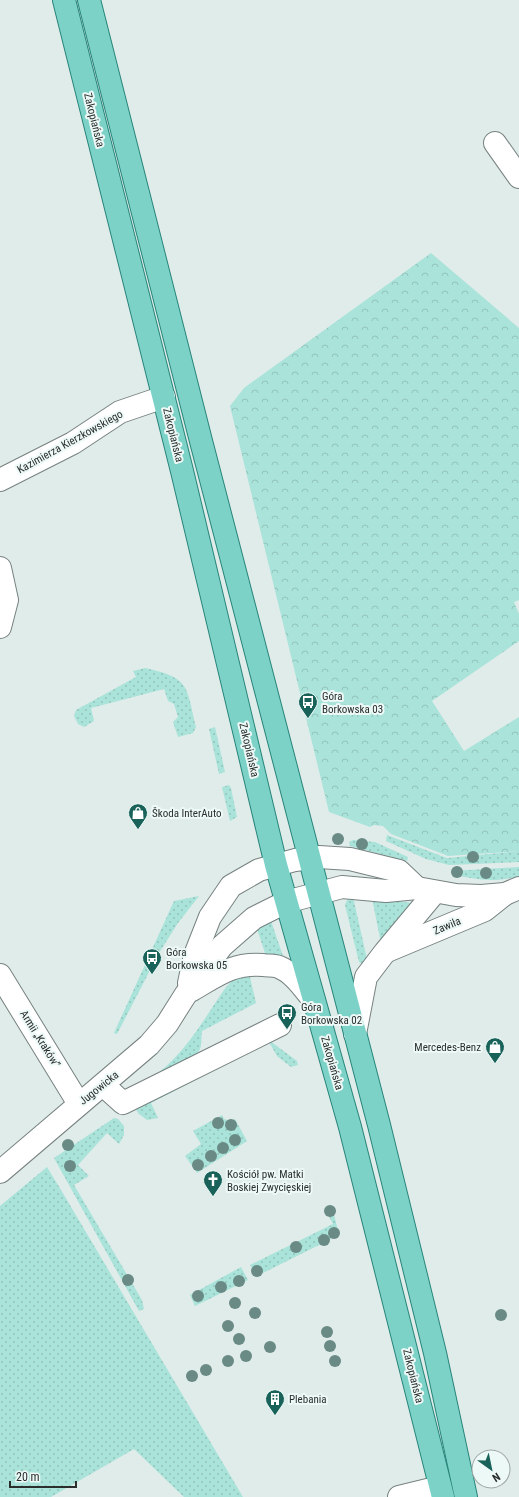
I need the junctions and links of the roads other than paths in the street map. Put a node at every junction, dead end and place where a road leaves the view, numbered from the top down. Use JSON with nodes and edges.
{"nodes":[{"id":1,"x":64,"y":0,"type":"edge"},
{"id":2,"x":89,"y":0,"type":"edge"},
{"id":3,"x":495,"y":143,"type":"dead end"},
{"id":4,"x":519,"y":178,"type":"edge"},
{"id":5,"x":164,"y":397,"type":"junction"},
{"id":6,"x":0,"y":480,"type":"edge"},
{"id":7,"x":0,"y":568,"type":"edge"},
{"id":8,"x":0,"y":627,"type":"edge"},
{"id":9,"x":310,"y":858,"type":"junction"},
{"id":10,"x":276,"y":865,"type":"junction"},
{"id":11,"x":426,"y":890,"type":"junction"},
{"id":12,"x":512,"y":891,"type":"edge"},
{"id":13,"x":318,"y":893,"type":"junction"},
{"id":14,"x":286,"y":902,"type":"junction"},
{"id":15,"x":384,"y":952,"type":"junction"},
{"id":16,"x":0,"y":975,"type":"edge"},
{"id":17,"x":186,"y":994,"type":"junction"},
{"id":18,"x":314,"y":1001,"type":"junction"},
{"id":19,"x":280,"y":1025,"type":"dead end"},
{"id":20,"x":355,"y":1034,"type":"junction"},
{"id":21,"x":103,"y":1085,"type":"junction"},
{"id":22,"x":79,"y":1104,"type":"junction"},
{"id":23,"x":0,"y":1172,"type":"edge"},
{"id":24,"x":441,"y":1492,"type":"edge"},
{"id":25,"x":399,"y":1497,"type":"edge"},
{"id":26,"x":466,"y":1497,"type":"edge"}],
"edges":[{"from":1,"to":5,"type":"main road","name":"Zakopiańska"},
{"from":2,"to":9,"type":"main road"},
{"from":3,"to":4,"type":"street"},
{"from":5,"to":6,"type":"street","name":"Kazimierza Kierzkowskiego"},
{"from":5,"to":10,"type":"main road","name":"Zakopiańska"},
{"from":7,"to":8,"type":"street"},
{"from":9,"to":10,"type":"street","name":"Jugowicka"},
{"from":9,"to":11,"type":"street"},
{"from":9,"to":13,"type":"main road"},
{"from":10,"to":14,"type":"main road","name":"Zakopiańska"},
{"from":10,"to":17,"type":"street","name":"Jugowicka"},
{"from":11,"to":12,"type":"street","name":"Zawiła"},
{"from":11,"to":13,"type":"street","name":"Zawiła"},
{"from":11,"to":15,"type":"street"},
{"from":12,"to":15,"type":"street","name":"Zawiła"},
{"from":13,"to":14,"type":"street","name":"Zawiła"},
{"from":13,"to":20,"type":"main road"},
{"from":14,"to":17,"type":"street","name":"Jugowicka"},
{"from":14,"to":18,"type":"main road","name":"Zakopiańska"},
{"from":15,"to":20,"type":"street"},
{"from":16,"to":22,"type":"street","name":"Armii „Kraków”"},
{"from":17,"to":18,"type":"street","name":"Jugowicka"},
{"from":17,"to":21,"type":"street","name":"Jugowicka"},
{"from":18,"to":24,"type":"main road","name":"Zakopiańska"},
{"from":19,"to":21,"type":"street"},
{"from":20,"to":26,"type":"main road"},
{"from":21,"to":22,"type":"street","name":"Jugowicka"},
{"from":22,"to":23,"type":"street","name":"Jugowicka"},
{"from":24,"to":25,"type":"street"}]}
